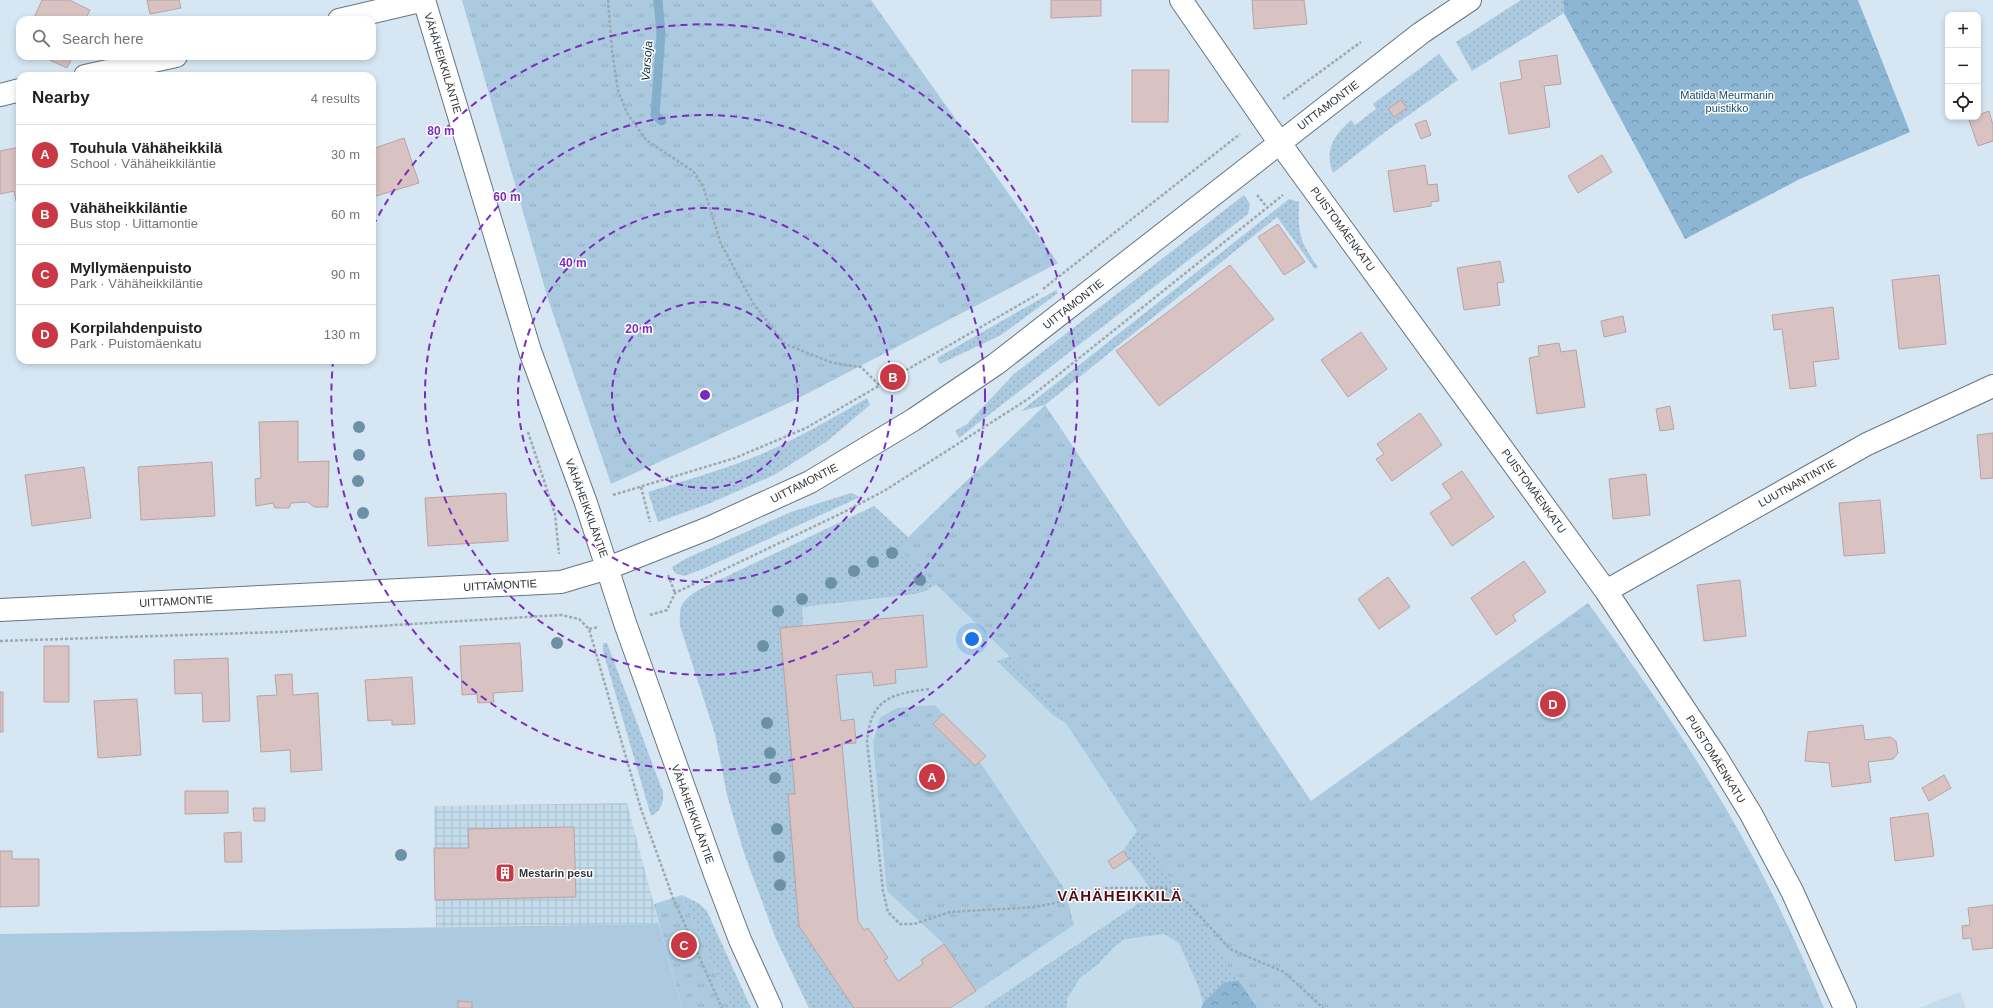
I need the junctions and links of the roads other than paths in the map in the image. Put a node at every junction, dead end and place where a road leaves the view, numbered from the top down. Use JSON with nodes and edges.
{"nodes":[{"id":1,"x":424,"y":0,"type":"edge"},
{"id":2,"x":1180,"y":0,"type":"edge"},
{"id":3,"x":1470,"y":0,"type":"edge"},
{"id":4,"x":356,"y":16,"type":"edge"},
{"id":5,"x":158,"y":60,"type":"edge"},
{"id":6,"x":103,"y":72,"type":"edge"},
{"id":7,"x":16,"y":91,"type":"edge"},
{"id":8,"x":0,"y":95,"type":"edge"},
{"id":9,"x":1279,"y":142,"type":"junction"},
{"id":10,"x":1993,"y":386,"type":"edge"},
{"id":11,"x":608,"y":568,"type":"junction"},
{"id":12,"x":1606,"y":590,"type":"junction"},
{"id":13,"x":0,"y":610,"type":"edge"},
{"id":14,"x":771,"y":1008,"type":"edge"},
{"id":15,"x":1845,"y":1008,"type":"edge"}],
"edges":[{"from":1,"to":4,"type":"street"},
{"from":1,"to":11,"type":"street","name":"VÄHÄHEIKKILÄNTIE"},
{"from":2,"to":9,"type":"street","name":"PUISTOMÄENKATU"},
{"from":3,"to":9,"type":"street","name":"UITTAMONTIE"},
{"from":5,"to":6,"type":"street"},
{"from":7,"to":8,"type":"street"},
{"from":9,"to":11,"type":"street","name":"UITTAMONTIE"},
{"from":9,"to":12,"type":"street","name":"PUISTOMÄENKATU"},
{"from":10,"to":12,"type":"street","name":"LUUTNANTINTIE"},
{"from":11,"to":13,"type":"street","name":"UITTAMONTIE"},
{"from":11,"to":14,"type":"street","name":"VÄHÄHEIKKILÄNTIE"},
{"from":12,"to":15,"type":"street","name":"PUISTOMÄENKATU"}]}
